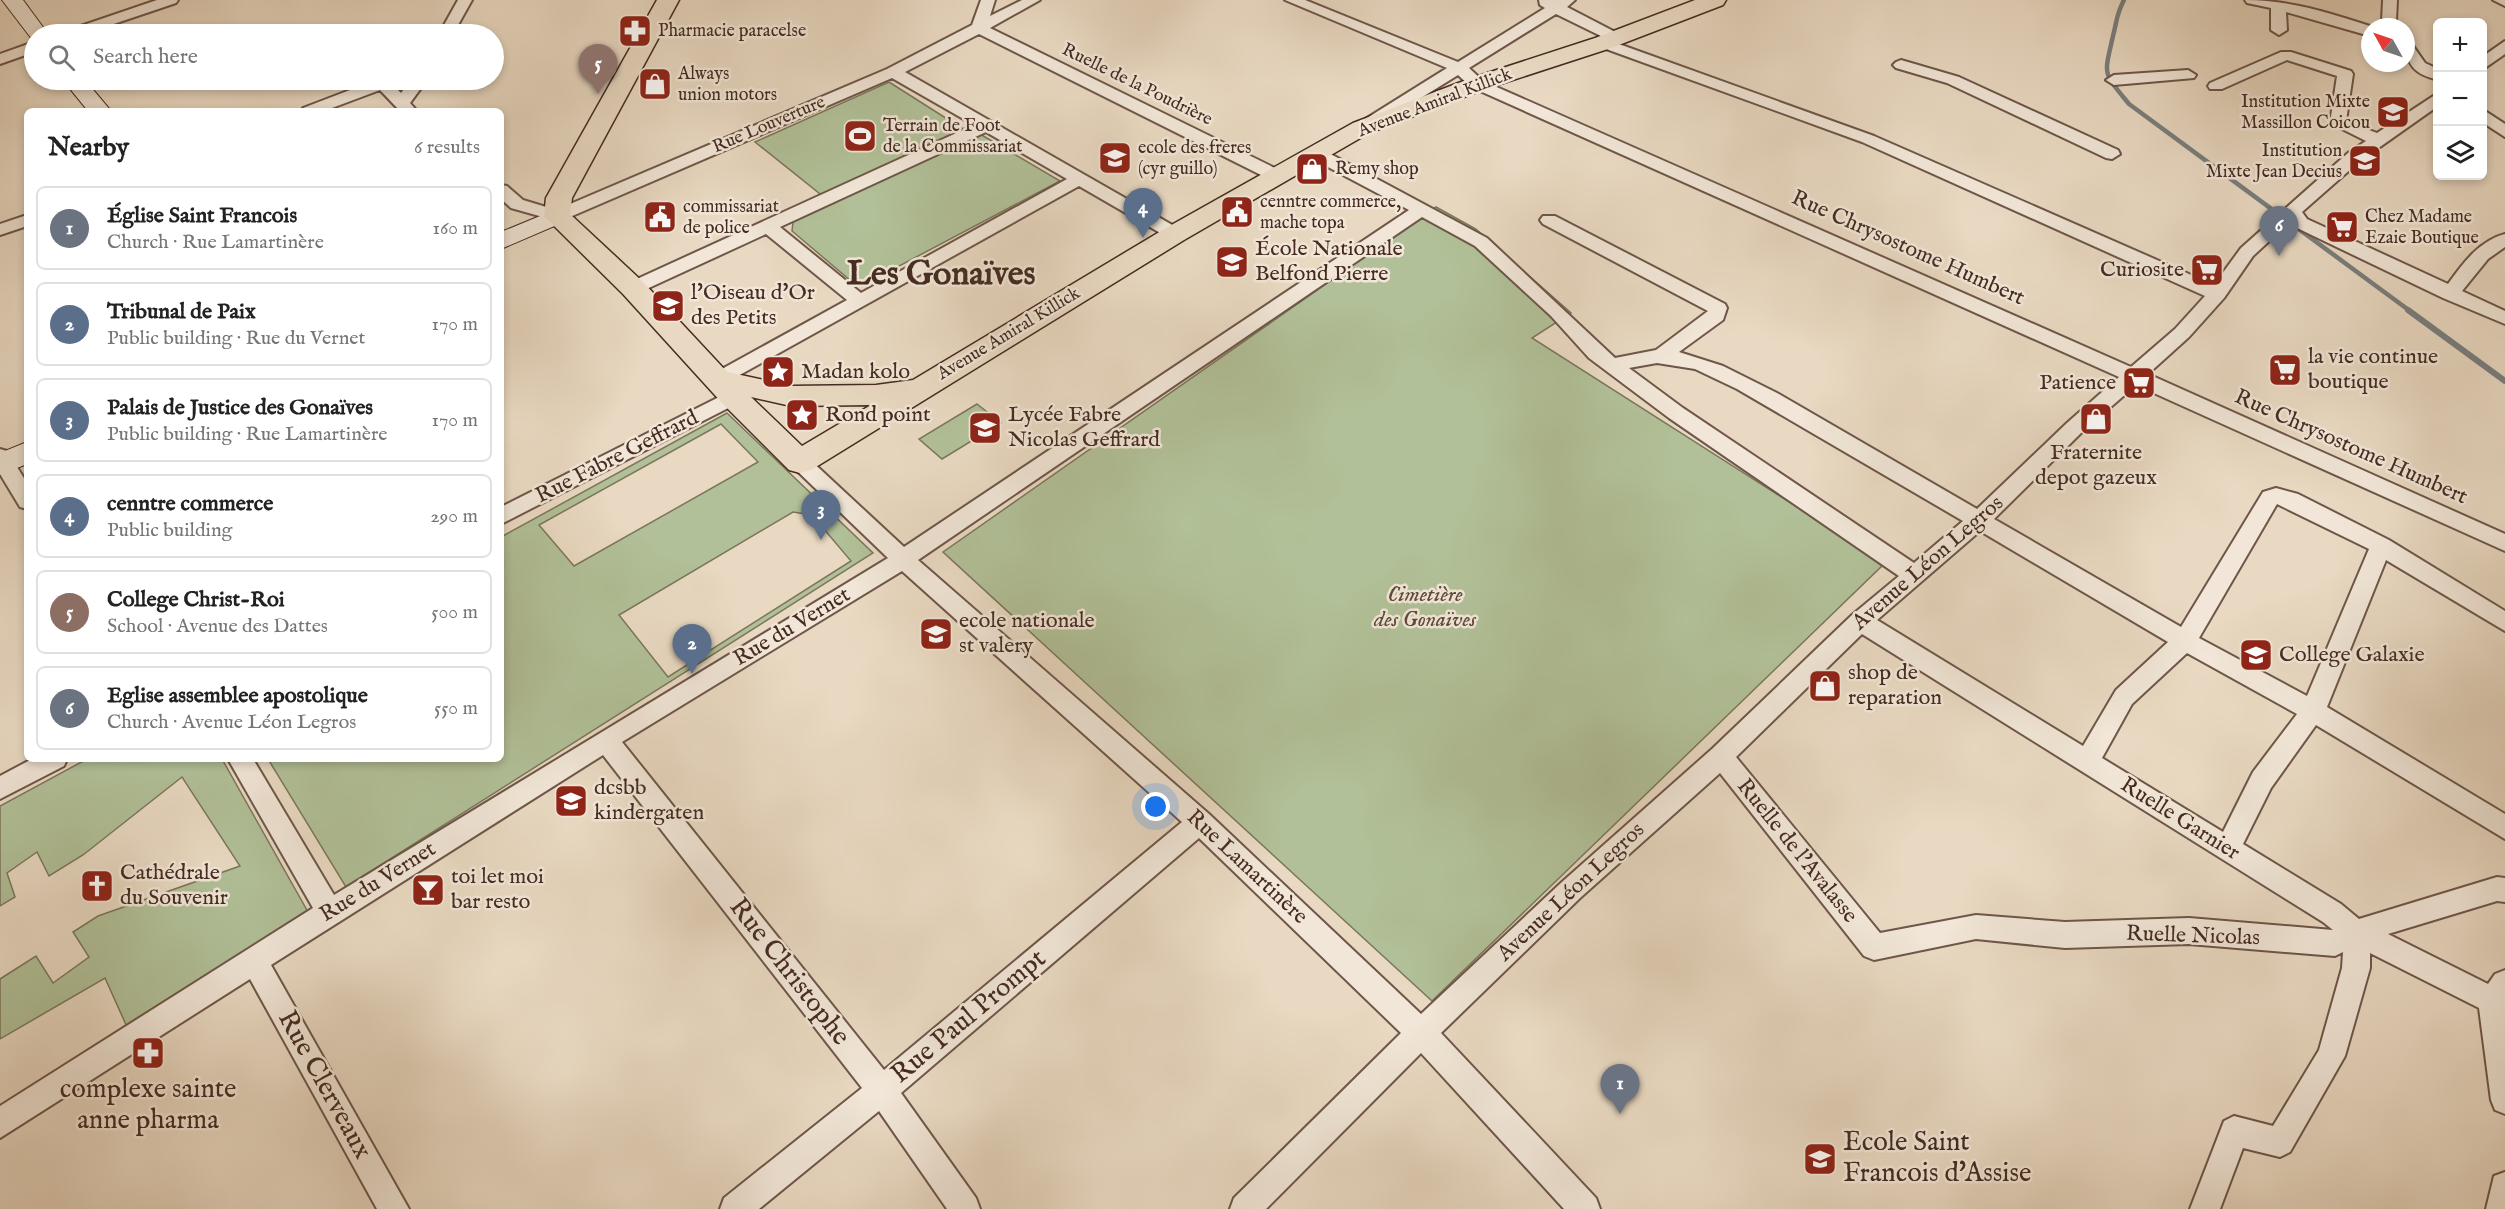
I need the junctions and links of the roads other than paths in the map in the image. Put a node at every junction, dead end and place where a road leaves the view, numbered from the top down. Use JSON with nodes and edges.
{"nodes":[{"id":1,"x":12,"y":0,"type":"edge"},
{"id":2,"x":171,"y":0,"type":"edge"},
{"id":3,"x":465,"y":0,"type":"edge"},
{"id":4,"x":668,"y":0,"type":"edge"},
{"id":5,"x":988,"y":0,"type":"edge"},
{"id":6,"x":1033,"y":0,"type":"edge"},
{"id":7,"x":1292,"y":0,"type":"edge"},
{"id":8,"x":1540,"y":0,"type":"edge"},
{"id":9,"x":1715,"y":0,"type":"edge"},
{"id":10,"x":2252,"y":0,"type":"edge"},
{"id":11,"x":2390,"y":0,"type":"edge"},
{"id":12,"x":2500,"y":0,"type":"edge"},
{"id":13,"x":2505,"y":2,"type":"edge"},
{"id":14,"x":1562,"y":3,"type":"edge"},
{"id":15,"x":2278,"y":5,"type":"junction"},
{"id":16,"x":2389,"y":18,"type":"edge"},
{"id":17,"x":30,"y":24,"type":"edge"},
{"id":18,"x":100,"y":24,"type":"edge"},
{"id":19,"x":452,"y":24,"type":"edge"},
{"id":20,"x":979,"y":28,"type":"junction"},
{"id":21,"x":2361,"y":28,"type":"edge"},
{"id":22,"x":2279,"y":30,"type":"dead end"},
{"id":23,"x":1610,"y":40,"type":"junction"},
{"id":24,"x":2504,"y":50,"type":"edge"},
{"id":25,"x":24,"y":51,"type":"edge"},
{"id":26,"x":0,"y":59,"type":"edge"},
{"id":27,"x":2415,"y":59,"type":"edge"},
{"id":28,"x":2487,"y":62,"type":"edge"},
{"id":29,"x":1901,"y":64,"type":"dead end"},
{"id":30,"x":893,"y":72,"type":"junction"},
{"id":31,"x":2433,"y":72,"type":"edge"},
{"id":32,"x":2188,"y":75,"type":"dead end"},
{"id":33,"x":1468,"y":76,"type":"junction"},
{"id":34,"x":2114,"y":80,"type":"dead end"},
{"id":35,"x":2216,"y":86,"type":"dead end"},
{"id":36,"x":82,"y":90,"type":"edge"},
{"id":37,"x":364,"y":90,"type":"edge"},
{"id":38,"x":393,"y":90,"type":"edge"},
{"id":39,"x":414,"y":90,"type":"edge"},
{"id":40,"x":2433,"y":102,"type":"edge"},
{"id":41,"x":97,"y":108,"type":"edge"},
{"id":42,"x":317,"y":108,"type":"edge"},
{"id":43,"x":405,"y":108,"type":"edge"},
{"id":44,"x":2487,"y":118,"type":"edge"},
{"id":45,"x":986,"y":126,"type":"junction"},
{"id":46,"x":2505,"y":132,"type":"edge"},
{"id":47,"x":2378,"y":140,"type":"junction"},
{"id":48,"x":1317,"y":154,"type":"junction"},
{"id":49,"x":2112,"y":154,"type":"dead end"},
{"id":50,"x":1279,"y":177,"type":"junction"},
{"id":51,"x":1080,"y":178,"type":"junction"},
{"id":52,"x":504,"y":193,"type":"edge"},
{"id":53,"x":1421,"y":210,"type":"junction"},
{"id":54,"x":557,"y":216,"type":"junction"},
{"id":55,"x":2286,"y":216,"type":"junction"},
{"id":56,"x":1549,"y":220,"type":"dead end"},
{"id":57,"x":24,"y":221,"type":"edge"},
{"id":58,"x":767,"y":226,"type":"junction"},
{"id":59,"x":0,"y":230,"type":"edge"},
{"id":60,"x":1175,"y":234,"type":"junction"},
{"id":61,"x":504,"y":240,"type":"edge"},
{"id":62,"x":2505,"y":240,"type":"edge"},
{"id":63,"x":633,"y":288,"type":"junction"},
{"id":64,"x":2217,"y":294,"type":"junction"},
{"id":65,"x":2450,"y":294,"type":"junction"},
{"id":66,"x":859,"y":301,"type":"junction"},
{"id":67,"x":2505,"y":318,"type":"edge"},
{"id":68,"x":1660,"y":356,"type":"junction"},
{"id":69,"x":1612,"y":365,"type":"junction"},
{"id":70,"x":2133,"y":376,"type":"junction"},
{"id":71,"x":919,"y":387,"type":"junction"},
{"id":72,"x":725,"y":388,"type":"junction"},
{"id":73,"x":8,"y":459,"type":"edge"},
{"id":74,"x":800,"y":462,"type":"junction"},
{"id":75,"x":24,"y":494,"type":"edge"},
{"id":76,"x":504,"y":514,"type":"edge"},
{"id":77,"x":1978,"y":521,"type":"junction"},
{"id":78,"x":2505,"y":543,"type":"edge"},
{"id":79,"x":2381,"y":546,"type":"junction"},
{"id":80,"x":903,"y":559,"type":"junction"},
{"id":81,"x":1914,"y":575,"type":"junction"},
{"id":82,"x":1860,"y":621,"type":"junction"},
{"id":83,"x":2505,"y":622,"type":"edge"},
{"id":84,"x":2185,"y":641,"type":"junction"},
{"id":85,"x":2313,"y":711,"type":"junction"},
{"id":86,"x":606,"y":740,"type":"junction"},
{"id":87,"x":1721,"y":756,"type":"junction"},
{"id":88,"x":2087,"y":761,"type":"junction"},
{"id":89,"x":49,"y":762,"type":"edge"},
{"id":90,"x":242,"y":762,"type":"edge"},
{"id":91,"x":0,"y":788,"type":"edge"},
{"id":92,"x":1200,"y":822,"type":"junction"},
{"id":93,"x":2505,"y":828,"type":"edge"},
{"id":94,"x":2228,"y":849,"type":"junction"},
{"id":95,"x":2505,"y":891,"type":"edge"},
{"id":96,"x":330,"y":912,"type":"junction"},
{"id":97,"x":2358,"y":935,"type":"junction"},
{"id":98,"x":1874,"y":947,"type":"joint"},
{"id":99,"x":254,"y":960,"type":"junction"},
{"id":100,"x":2501,"y":996,"type":"edge"},
{"id":101,"x":1421,"y":1033,"type":"junction"},
{"id":102,"x":882,"y":1090,"type":"junction"},
{"id":103,"x":2505,"y":1100,"type":"edge"},
{"id":104,"x":0,"y":1123,"type":"edge"},
{"id":105,"x":2505,"y":1187,"type":"edge"},
{"id":106,"x":394,"y":1209,"type":"edge"},
{"id":107,"x":735,"y":1209,"type":"edge"},
{"id":108,"x":965,"y":1209,"type":"edge"},
{"id":109,"x":1245,"y":1209,"type":"edge"},
{"id":110,"x":1586,"y":1209,"type":"edge"},
{"id":111,"x":2205,"y":1209,"type":"edge"},
{"id":112,"x":2502,"y":1209,"type":"edge"}],
"edges":[{"from":1,"to":17,"type":"street"},
{"from":2,"to":18,"type":"street"},
{"from":3,"to":19,"type":"street"},
{"from":4,"to":54,"type":"main road"},
{"from":5,"to":20,"type":"street"},
{"from":6,"to":20,"type":"street","name":"Rue Louverture"},
{"from":7,"to":33,"type":"street","name":"Rue Chrysostome Humbert"},
{"from":8,"to":14,"type":"street"},
{"from":9,"to":23,"type":"main road","name":"Avenue Amiral Killick"},
{"from":10,"to":15,"type":"street"},
{"from":11,"to":16,"type":"street"},
{"from":12,"to":13,"type":"street"},
{"from":14,"to":23,"type":"street"},
{"from":14,"to":33,"type":"street"},
{"from":15,"to":21,"type":"street"},
{"from":15,"to":22,"type":"street"},
{"from":20,"to":30,"type":"street","name":"Rue Louverture"},
{"from":20,"to":50,"type":"street","name":"Ruelle de la Poudrière"},
{"from":23,"to":33,"type":"main road","name":"Avenue Amiral Killick"},
{"from":23,"to":64,"type":"street"},
{"from":24,"to":28,"type":"street"},
{"from":25,"to":26,"type":"street"},
{"from":27,"to":31,"type":"street"},
{"from":29,"to":49,"type":"street"},
{"from":30,"to":45,"type":"street"},
{"from":30,"to":54,"type":"street","name":"Rue Louverture"},
{"from":32,"to":34,"type":"street"},
{"from":33,"to":48,"type":"main road","name":"Avenue Amiral Killick"},
{"from":33,"to":70,"type":"street","name":"Rue Chrysostome Humbert"},
{"from":35,"to":47,"type":"street"},
{"from":36,"to":41,"type":"street"},
{"from":37,"to":42,"type":"street"},
{"from":38,"to":43,"type":"street"},
{"from":39,"to":43,"type":"street"},
{"from":40,"to":47,"type":"street","name":"Avenue Léon Legros"},
{"from":44,"to":46,"type":"street"},
{"from":45,"to":51,"type":"street"},
{"from":45,"to":58,"type":"street"},
{"from":47,"to":55,"type":"street","name":"Avenue Léon Legros"},
{"from":48,"to":50,"type":"main road","name":"Avenue Amiral Killick"},
{"from":48,"to":53,"type":"street"},
{"from":50,"to":60,"type":"main road","name":"Avenue Amiral Killick"},
{"from":51,"to":60,"type":"street"},
{"from":51,"to":66,"type":"street","name":"Rue Fabre Geffrard"},
{"from":52,"to":54,"type":"street"},
{"from":53,"to":69,"type":"street"},
{"from":53,"to":80,"type":"street","name":"Rue du Vernet"},
{"from":54,"to":61,"type":"street","name":"Rue Louverture"},
{"from":54,"to":63,"type":"main road","name":"Rue Lamartinère"},
{"from":55,"to":64,"type":"street","name":"Avenue Léon Legros"},
{"from":55,"to":65,"type":"street"},
{"from":56,"to":68,"type":"street"},
{"from":57,"to":59,"type":"street"},
{"from":58,"to":63,"type":"street"},
{"from":58,"to":66,"type":"street"},
{"from":60,"to":71,"type":"main road","name":"Avenue Amiral Killick"},
{"from":62,"to":65,"type":"street"},
{"from":63,"to":72,"type":"main road","name":"Rue Lamartinère"},
{"from":64,"to":70,"type":"street","name":"Avenue Léon Legros"},
{"from":65,"to":67,"type":"street"},
{"from":66,"to":72,"type":"street","name":"Rue Fabre Geffrard"},
{"from":68,"to":69,"type":"street"},
{"from":68,"to":77,"type":"street"},
{"from":69,"to":81,"type":"street"},
{"from":70,"to":77,"type":"street","name":"Avenue Léon Legros"},
{"from":70,"to":78,"type":"street","name":"Rue Chrysostome Humbert"},
{"from":71,"to":72,"type":"main road"},
{"from":71,"to":74,"type":"main road","name":"Avenue Amiral Killick"},
{"from":72,"to":74,"type":"main road","name":"Rue Lamartinère"},
{"from":72,"to":76,"type":"street","name":"Rue Fabre Geffrard"},
{"from":73,"to":75,"type":"street"},
{"from":74,"to":80,"type":"street","name":"Rue Lamartinère"},
{"from":77,"to":81,"type":"street","name":"Avenue Léon Legros"},
{"from":77,"to":84,"type":"street"},
{"from":79,"to":83,"type":"street"},
{"from":79,"to":84,"type":"street"},
{"from":79,"to":85,"type":"street"},
{"from":80,"to":86,"type":"street","name":"Rue du Vernet"},
{"from":80,"to":92,"type":"street","name":"Rue Lamartinère"},
{"from":81,"to":82,"type":"street","name":"Avenue Léon Legros"},
{"from":82,"to":87,"type":"street","name":"Avenue Léon Legros"},
{"from":82,"to":88,"type":"street","name":"Ruelle Garnier"},
{"from":84,"to":85,"type":"street"},
{"from":84,"to":88,"type":"street"},
{"from":85,"to":93,"type":"street"},
{"from":85,"to":94,"type":"street"},
{"from":86,"to":96,"type":"street","name":"Rue du Vernet"},
{"from":86,"to":102,"type":"street","name":"Rue Christophe"},
{"from":87,"to":98,"type":"street","name":"Ruelle de l'Avalasse"},
{"from":87,"to":101,"type":"street","name":"Avenue Léon Legros"},
{"from":88,"to":94,"type":"street","name":"Ruelle Garnier"},
{"from":89,"to":91,"type":"street"},
{"from":90,"to":96,"type":"street"},
{"from":92,"to":101,"type":"street","name":"Rue Lamartinère"},
{"from":92,"to":102,"type":"street","name":"Rue Paul Prompt"},
{"from":94,"to":97,"type":"street","name":"Ruelle Garnier"},
{"from":95,"to":97,"type":"street","name":"Ruelle Nicolas"},
{"from":96,"to":99,"type":"street","name":"Rue du Vernet"},
{"from":97,"to":98,"type":"street","name":"Ruelle Nicolas"},
{"from":97,"to":100,"type":"street","name":"Ruelle Garnier"},
{"from":97,"to":111,"type":"street"},
{"from":99,"to":104,"type":"street","name":"Rue du Vernet"},
{"from":99,"to":106,"type":"street","name":"Rue Clerveaux"},
{"from":100,"to":103,"type":"street"},
{"from":101,"to":109,"type":"street","name":"Avenue Léon Legros"},
{"from":101,"to":110,"type":"street","name":"Rue Lamartinère"},
{"from":102,"to":107,"type":"street","name":"Rue Paul Prompt"},
{"from":102,"to":108,"type":"street","name":"Rue Christophe"},
{"from":105,"to":112,"type":"street"}]}
